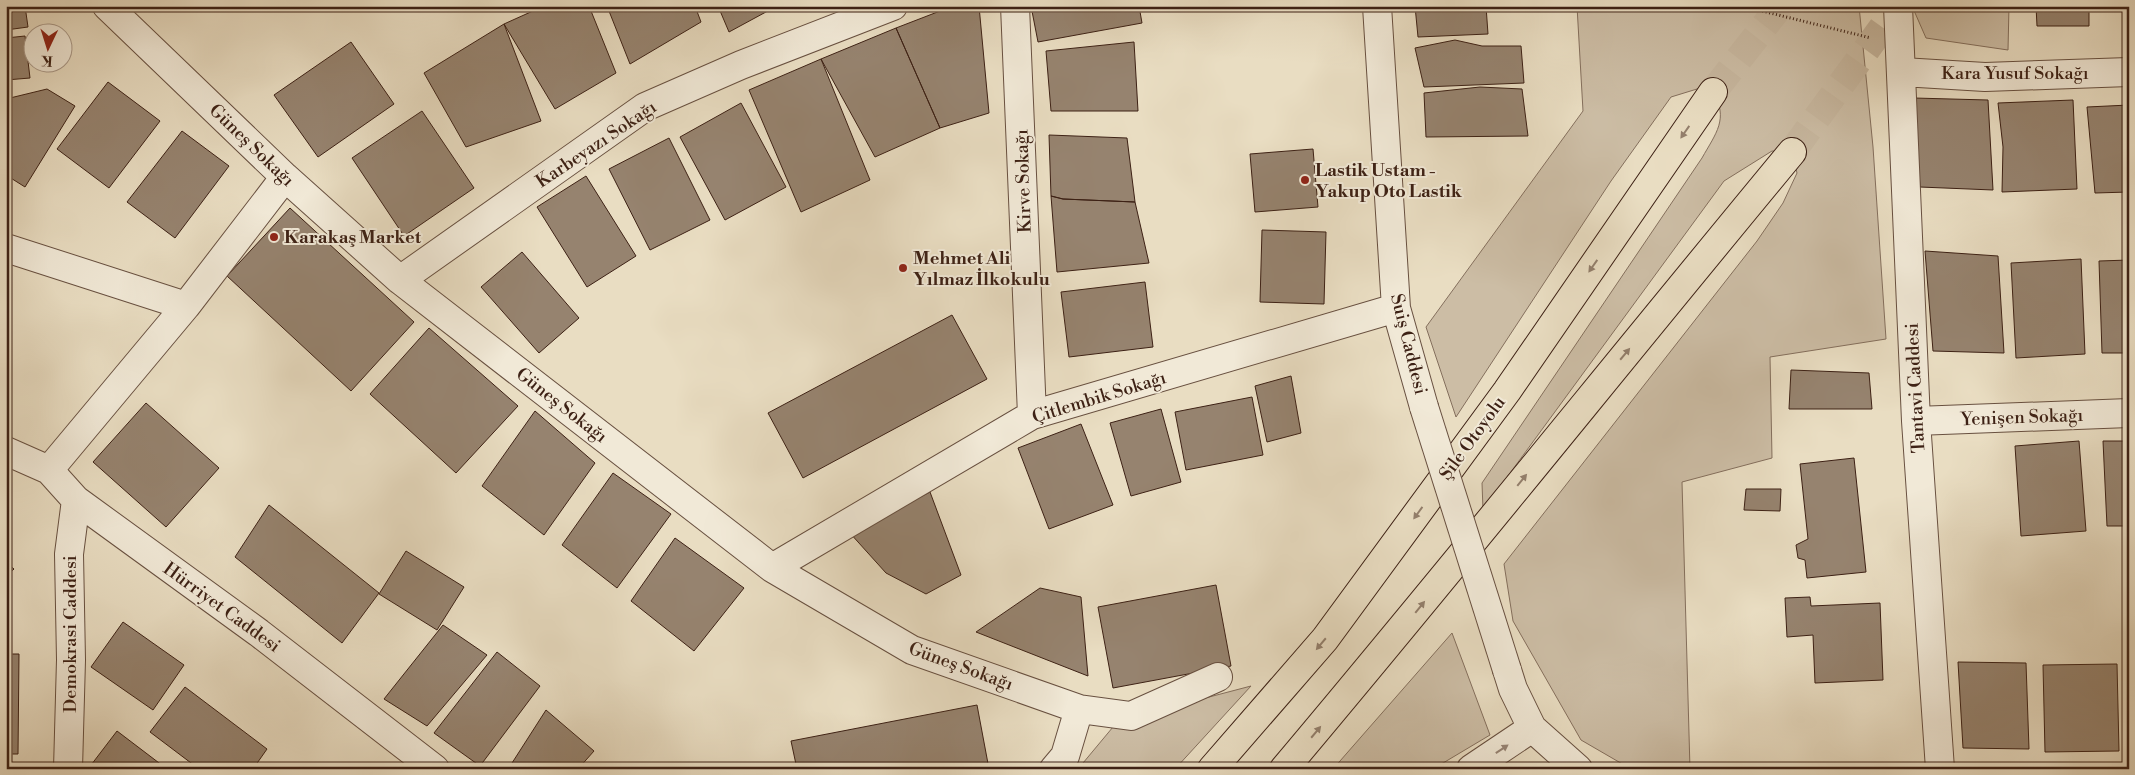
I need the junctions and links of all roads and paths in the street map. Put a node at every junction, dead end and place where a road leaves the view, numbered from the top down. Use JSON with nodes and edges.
{"nodes":[{"id":1,"x":107,"y":6,"type":"edge"},
{"id":2,"x":893,"y":6,"type":"edge"},
{"id":3,"x":1015,"y":6,"type":"edge"},
{"id":4,"x":1377,"y":6,"type":"edge"},
{"id":5,"x":1742,"y":6,"type":"edge"},
{"id":6,"x":1898,"y":6,"type":"edge"},
{"id":7,"x":1900,"y":45,"type":"junction"},
{"id":8,"x":1902,"y":72,"type":"junction"},
{"id":9,"x":2129,"y":72,"type":"edge"},
{"id":10,"x":1713,"y":92,"type":"tunnel mouth"},
{"id":11,"x":1792,"y":152,"type":"tunnel mouth"},
{"id":12,"x":284,"y":177,"type":"junction"},
{"id":13,"x":6,"y":248,"type":"edge"},
{"id":14,"x":400,"y":280,"type":"junction"},
{"id":15,"x":186,"y":306,"type":"junction"},
{"id":16,"x":1396,"y":308,"type":"junction"},
{"id":17,"x":2129,"y":413,"type":"edge"},
{"id":18,"x":1032,"y":415,"type":"junction"},
{"id":19,"x":1916,"y":421,"type":"junction"},
{"id":20,"x":6,"y":451,"type":"edge"},
{"id":21,"x":48,"y":470,"type":"junction"},
{"id":22,"x":76,"y":500,"type":"junction"},
{"id":23,"x":772,"y":568,"type":"junction"},
{"id":24,"x":1218,"y":677,"type":"dead end"},
{"id":25,"x":1079,"y":709,"type":"junction"},
{"id":26,"x":1532,"y":728,"type":"junction"},
{"id":27,"x":68,"y":769,"type":"edge"},
{"id":28,"x":435,"y":769,"type":"edge"},
{"id":29,"x":1054,"y":769,"type":"edge"},
{"id":30,"x":1212,"y":769,"type":"edge"},
{"id":31,"x":1284,"y":769,"type":"edge"},
{"id":32,"x":1471,"y":769,"type":"edge"},
{"id":33,"x":1578,"y":769,"type":"edge"},
{"id":34,"x":1940,"y":769,"type":"edge"}],
"edges":[{"from":1,"to":12,"type":"street","name":"Güneş Sokağı"},
{"from":2,"to":14,"type":"street","name":"Karbeyazı Sokağı"},
{"from":3,"to":18,"type":"street","name":"Kirve Sokağı"},
{"from":4,"to":16,"type":"street","name":"Suiş Caddesi"},
{"from":5,"to":7,"type":"path"},
{"from":6,"to":7,"type":"street","name":"Tantavi Caddesi"},
{"from":7,"to":8,"type":"street","name":"Tantavi Caddesi"},
{"from":8,"to":9,"type":"street","name":"Kara Yusuf Sokağı"},
{"from":8,"to":19,"type":"street","name":"Tantavi Caddesi"},
{"from":10,"to":30,"type":"highway","name":"Şile Otoyolu","one_way":true},
{"from":31,"to":11,"type":"highway","one_way":true},
{"from":12,"to":14,"type":"street","name":"Güneş Sokağı"},
{"from":12,"to":15,"type":"street"},
{"from":13,"to":15,"type":"street"},
{"from":14,"to":23,"type":"street","name":"Güneş Sokağı"},
{"from":15,"to":21,"type":"street"},
{"from":16,"to":18,"type":"street","name":"Çitlembik Sokağı"},
{"from":16,"to":26,"type":"street","name":"Suiş Caddesi","bridge":true},
{"from":17,"to":19,"type":"street","name":"Yenişen Sokağı"},
{"from":18,"to":23,"type":"street","name":"Çitlembik Sokağı"},
{"from":19,"to":34,"type":"street","name":"Tantavi Caddesi"},
{"from":20,"to":21,"type":"street","name":"Hürriyet Caddesi"},
{"from":21,"to":22,"type":"street","name":"Hürriyet Caddesi"},
{"from":22,"to":27,"type":"street","name":"Demokrasi Caddesi"},
{"from":22,"to":28,"type":"street","name":"Hürriyet Caddesi"},
{"from":23,"to":25,"type":"street","name":"Güneş Sokağı"},
{"from":24,"to":25,"type":"street","name":"Güneş Sokağı"},
{"from":25,"to":29,"type":"street"},
{"from":32,"to":26,"type":"street","one_way":true},
{"from":26,"to":33,"type":"street"}]}
